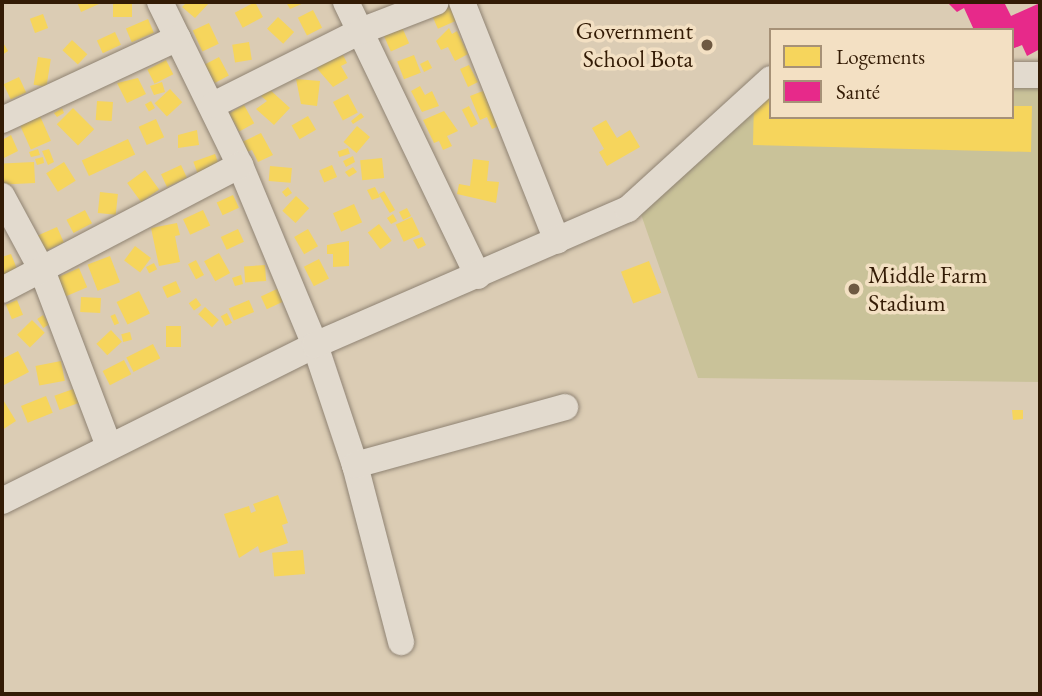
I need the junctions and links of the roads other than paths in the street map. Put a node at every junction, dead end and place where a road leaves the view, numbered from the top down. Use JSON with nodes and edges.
{"nodes":[{"id":1,"x":160,"y":2,"type":"edge"},
{"id":2,"x":346,"y":2,"type":"edge"},
{"id":3,"x":436,"y":2,"type":"edge"},
{"id":4,"x":462,"y":2,"type":"edge"},
{"id":5,"x":361,"y":31,"type":"junction"},
{"id":6,"x":178,"y":38,"type":"junction"},
{"id":7,"x":1014,"y":75,"type":"edge"},
{"id":8,"x":1040,"y":75,"type":"edge"},
{"id":9,"x":769,"y":81,"type":"edge"},
{"id":10,"x":213,"y":105,"type":"junction"},
{"id":11,"x":2,"y":120,"type":"edge"},
{"id":12,"x":240,"y":165,"type":"junction"},
{"id":13,"x":2,"y":196,"type":"edge"},
{"id":14,"x":557,"y":241,"type":"junction"},
{"id":15,"x":42,"y":270,"type":"junction"},
{"id":16,"x":478,"y":276,"type":"junction"},
{"id":17,"x":2,"y":290,"type":"edge"},
{"id":18,"x":315,"y":345,"type":"junction"},
{"id":19,"x":565,"y":407,"type":"dead end"},
{"id":20,"x":109,"y":446,"type":"junction"},
{"id":21,"x":355,"y":465,"type":"junction"},
{"id":22,"x":2,"y":500,"type":"edge"},
{"id":23,"x":401,"y":642,"type":"dead end"}],
"edges":[{"from":1,"to":6,"type":"street"},
{"from":2,"to":5,"type":"street"},
{"from":3,"to":5,"type":"street"},
{"from":4,"to":14,"type":"street"},
{"from":5,"to":10,"type":"street"},
{"from":5,"to":16,"type":"street"},
{"from":6,"to":10,"type":"street"},
{"from":6,"to":11,"type":"street"},
{"from":7,"to":8,"type":"street"},
{"from":9,"to":14,"type":"street"},
{"from":10,"to":12,"type":"street"},
{"from":12,"to":15,"type":"street"},
{"from":12,"to":18,"type":"street"},
{"from":13,"to":15,"type":"street"},
{"from":14,"to":16,"type":"street"},
{"from":15,"to":17,"type":"street"},
{"from":15,"to":20,"type":"street"},
{"from":16,"to":18,"type":"street"},
{"from":18,"to":20,"type":"street"},
{"from":18,"to":21,"type":"street"},
{"from":19,"to":21,"type":"street"},
{"from":20,"to":22,"type":"street"},
{"from":21,"to":23,"type":"street"}]}
